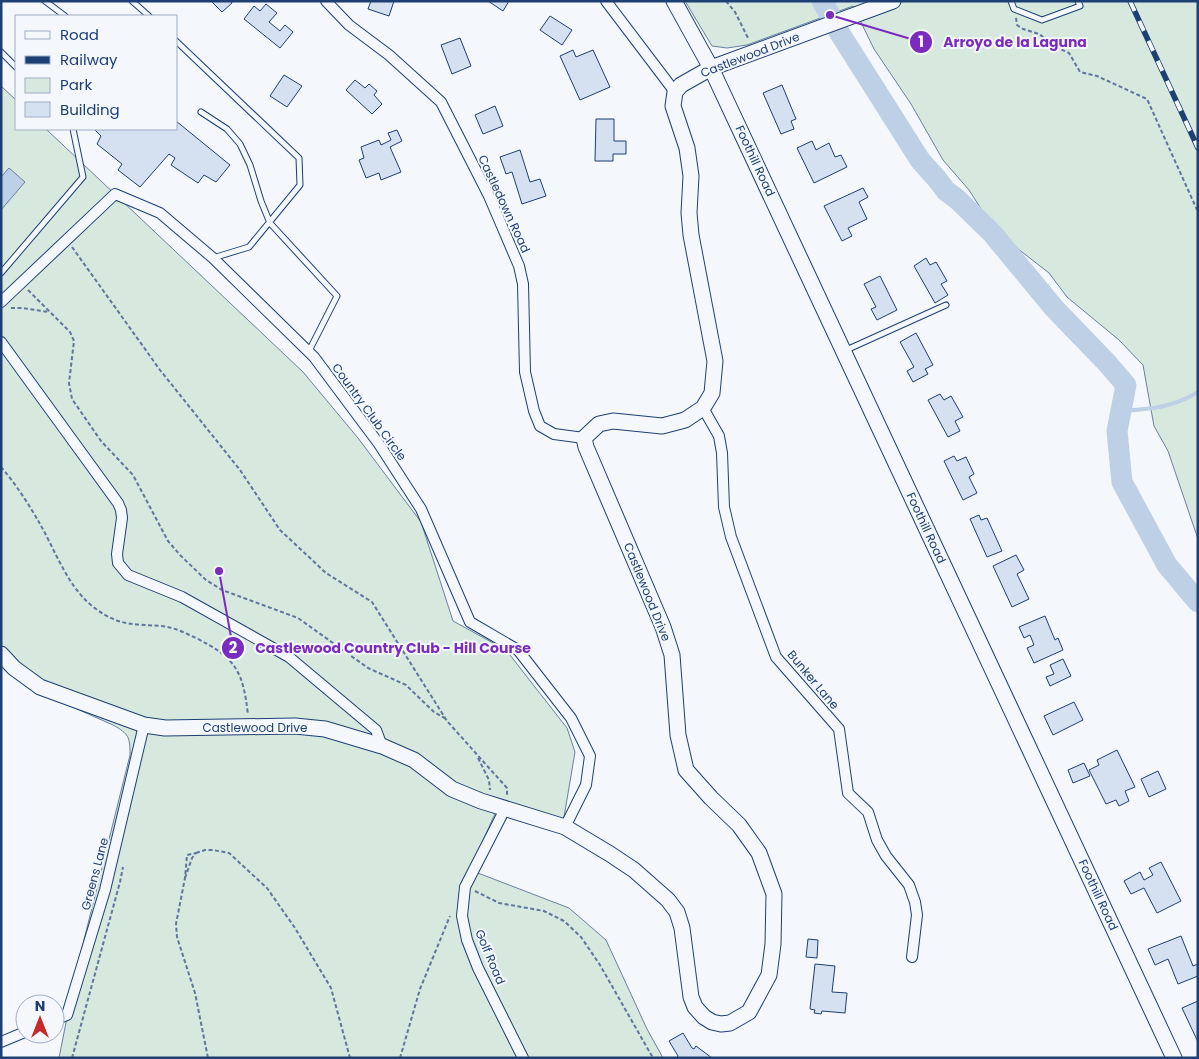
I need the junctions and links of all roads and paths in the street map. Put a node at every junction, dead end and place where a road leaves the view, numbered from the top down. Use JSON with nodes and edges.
{"nodes":[{"id":1,"x":46,"y":1,"type":"edge"},
{"id":2,"x":132,"y":1,"type":"edge"},
{"id":3,"x":326,"y":1,"type":"edge"},
{"id":4,"x":606,"y":1,"type":"edge"},
{"id":5,"x":674,"y":1,"type":"edge"},
{"id":6,"x":726,"y":1,"type":"edge"},
{"id":7,"x":893,"y":1,"type":"edge"},
{"id":8,"x":1012,"y":1,"type":"edge"},
{"id":9,"x":1078,"y":1,"type":"edge"},
{"id":10,"x":1014,"y":9,"type":"junction"},
{"id":11,"x":64,"y":15,"type":"edge"},
{"id":12,"x":148,"y":15,"type":"edge"},
{"id":13,"x":178,"y":43,"type":"edge"},
{"id":14,"x":1,"y":52,"type":"edge"},
{"id":15,"x":754,"y":52,"type":"junction"},
{"id":16,"x":15,"y":67,"type":"edge"},
{"id":17,"x":711,"y":68,"type":"junction"},
{"id":18,"x":675,"y":92,"type":"junction"},
{"id":19,"x":201,"y":112,"type":"dead end"},
{"id":20,"x":72,"y":130,"type":"edge"},
{"id":21,"x":1198,"y":212,"type":"edge"},
{"id":22,"x":270,"y":223,"type":"junction"},
{"id":23,"x":67,"y":239,"type":"junction"},
{"id":24,"x":213,"y":258,"type":"junction"},
{"id":25,"x":1,"y":273,"type":"edge"},
{"id":26,"x":20,"y":283,"type":"junction"},
{"id":27,"x":5,"y":305,"type":"edge"},
{"id":28,"x":946,"y":305,"type":"dead end"},
{"id":29,"x":50,"y":312,"type":"junction"},
{"id":30,"x":1,"y":342,"type":"edge"},
{"id":31,"x":844,"y":351,"type":"junction"},
{"id":32,"x":309,"y":352,"type":"junction"},
{"id":33,"x":703,"y":408,"type":"junction"},
{"id":34,"x":584,"y":438,"type":"junction"},
{"id":35,"x":1,"y":467,"type":"edge"},
{"id":36,"x":1,"y":654,"type":"edge"},
{"id":37,"x":448,"y":721,"type":"junction"},
{"id":38,"x":144,"y":725,"type":"junction"},
{"id":39,"x":250,"y":727,"type":"junction"},
{"id":40,"x":382,"y":746,"type":"junction"},
{"id":41,"x":476,"y":754,"type":"junction"},
{"id":42,"x":500,"y":806,"type":"junction"},
{"id":43,"x":565,"y":828,"type":"junction"},
{"id":44,"x":196,"y":853,"type":"junction"},
{"id":45,"x":185,"y":878,"type":"junction"},
{"id":46,"x":466,"y":886,"type":"junction"},
{"id":47,"x":452,"y":913,"type":"dead end"},
{"id":48,"x":912,"y":957,"type":"dead end"},
{"id":49,"x":65,"y":1016,"type":"edge"},
{"id":50,"x":15,"y":1036,"type":"edge"},
{"id":51,"x":1,"y":1042,"type":"edge"},
{"id":52,"x":208,"y":1058,"type":"edge"},
{"id":53,"x":350,"y":1058,"type":"edge"},
{"id":54,"x":400,"y":1058,"type":"edge"},
{"id":55,"x":523,"y":1058,"type":"edge"},
{"id":56,"x":653,"y":1058,"type":"edge"},
{"id":57,"x":1174,"y":1058,"type":"edge"}],
"edges":[{"from":1,"to":11,"type":"lane"},
{"from":2,"to":12,"type":"lane"},
{"from":3,"to":34,"type":"street","name":"Castledown Road"},
{"from":4,"to":18,"type":"street"},
{"from":5,"to":17,"type":"street","name":"Foothill Road"},
{"from":6,"to":15,"type":"path"},
{"from":7,"to":15,"type":"street","name":"Castlewood Drive"},
{"from":8,"to":10,"type":"lane"},
{"from":9,"to":10,"type":"lane"},
{"from":10,"to":21,"type":"path"},
{"from":13,"to":22,"type":"lane"},
{"from":14,"to":16,"type":"lane"},
{"from":15,"to":17,"type":"street","name":"Castlewood Drive"},
{"from":17,"to":18,"type":"street","name":"Castlewood Drive"},
{"from":17,"to":31,"type":"street","name":"Foothill Road"},
{"from":18,"to":33,"type":"street"},
{"from":19,"to":22,"type":"lane"},
{"from":20,"to":25,"type":"lane"},
{"from":22,"to":24,"type":"lane"},
{"from":22,"to":32,"type":"lane"},
{"from":23,"to":24,"type":"street","name":"Country Club Circle"},
{"from":23,"to":26,"type":"street","name":"Country Club Circle"},
{"from":23,"to":37,"type":"path"},
{"from":24,"to":32,"type":"street","name":"Country Club Circle"},
{"from":26,"to":27,"type":"street","name":"Country Club Circle"},
{"from":26,"to":29,"type":"path"},
{"from":27,"to":29,"type":"path"},
{"from":28,"to":31,"type":"lane"},
{"from":29,"to":37,"type":"path"},
{"from":30,"to":40,"type":"street"},
{"from":31,"to":57,"type":"street","name":"Foothill Road"},
{"from":32,"to":43,"type":"street","name":"Country Club Circle"},
{"from":33,"to":34,"type":"street"},
{"from":33,"to":48,"type":"street","name":"Bunker Lane"},
{"from":34,"to":43,"type":"street","name":"Castlewood Drive"},
{"from":35,"to":39,"type":"path"},
{"from":36,"to":38,"type":"street","name":"Castlewood Drive"},
{"from":37,"to":41,"type":"path"},
{"from":38,"to":39,"type":"street","name":"Castlewood Drive"},
{"from":38,"to":49,"type":"street","name":"Greens Lane"},
{"from":39,"to":40,"type":"street","name":"Castlewood Drive"},
{"from":40,"to":42,"type":"street","name":"Castlewood Drive"},
{"from":41,"to":42,"type":"path"},
{"from":41,"to":42,"type":"path"},
{"from":42,"to":43,"type":"street","name":"Castlewood Drive"},
{"from":42,"to":46,"type":"street","name":"Golf Road"},
{"from":44,"to":45,"type":"path"},
{"from":44,"to":45,"type":"path"},
{"from":44,"to":53,"type":"path"},
{"from":45,"to":52,"type":"path"},
{"from":46,"to":55,"type":"street","name":"Golf Road"},
{"from":46,"to":56,"type":"path"},
{"from":47,"to":54,"type":"path"},
{"from":50,"to":51,"type":"street"}]}
